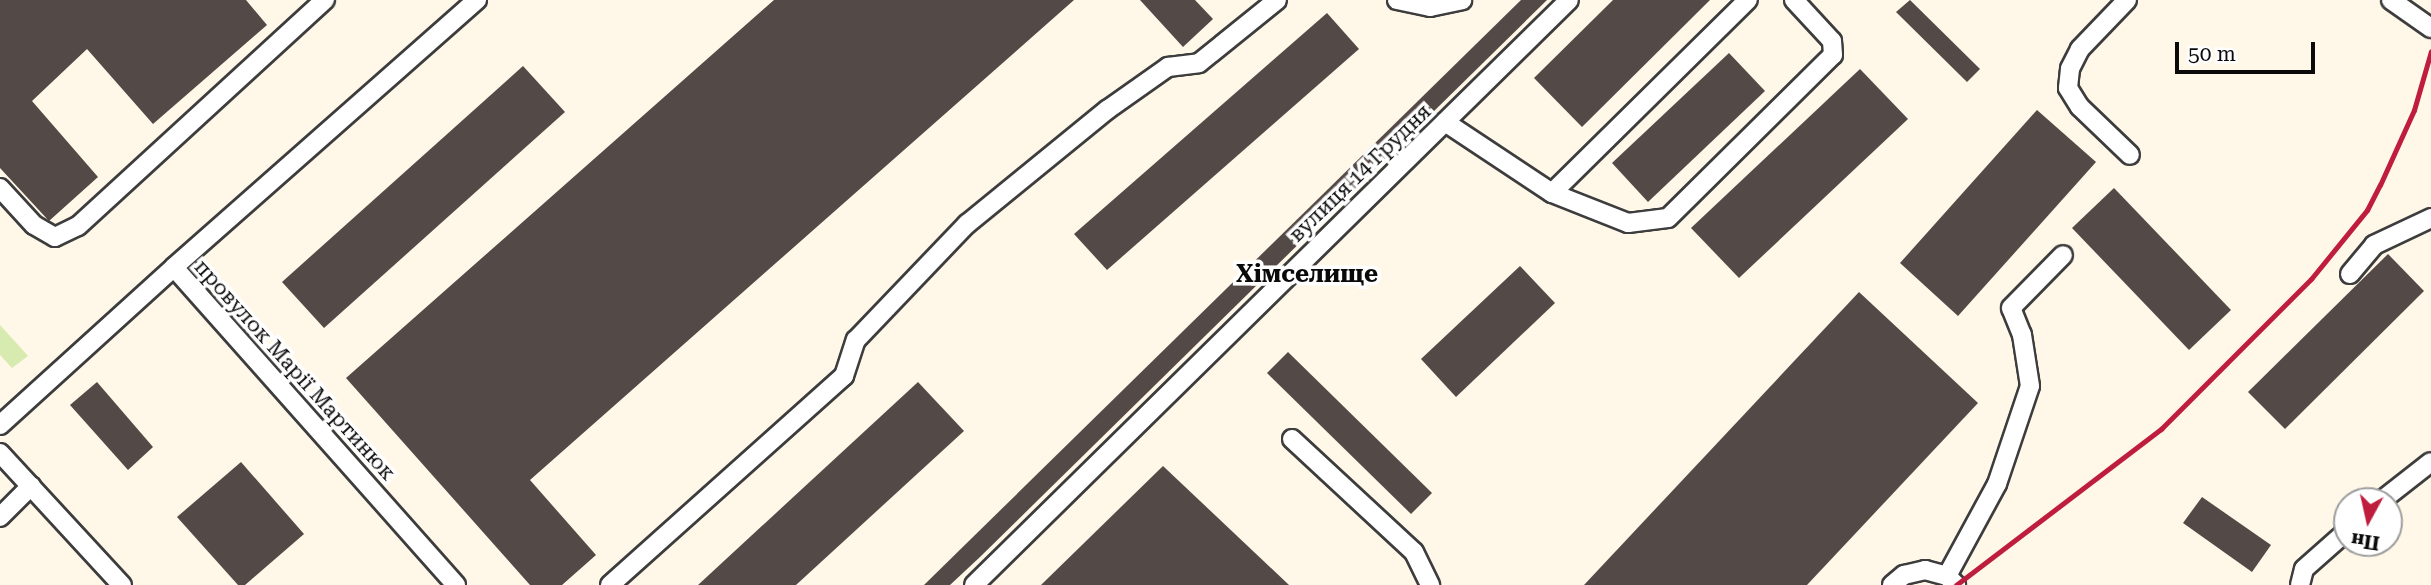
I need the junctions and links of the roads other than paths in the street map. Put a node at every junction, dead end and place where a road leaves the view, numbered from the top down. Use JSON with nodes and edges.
{"nodes":[{"id":1,"x":325,"y":0,"type":"edge"},
{"id":2,"x":477,"y":0,"type":"edge"},
{"id":3,"x":1277,"y":0,"type":"edge"},
{"id":4,"x":1397,"y":0,"type":"edge"},
{"id":5,"x":1462,"y":0,"type":"edge"},
{"id":6,"x":1569,"y":0,"type":"edge"},
{"id":7,"x":1748,"y":0,"type":"edge"},
{"id":8,"x":1794,"y":0,"type":"edge"},
{"id":9,"x":2127,"y":0,"type":"edge"},
{"id":10,"x":2391,"y":0,"type":"edge"},
{"id":11,"x":2431,"y":27,"type":"edge"},
{"id":12,"x":1445,"y":122,"type":"junction"},
{"id":13,"x":2130,"y":155,"type":"dead end"},
{"id":14,"x":0,"y":188,"type":"edge"},
{"id":15,"x":1552,"y":193,"type":"junction"},
{"id":16,"x":2431,"y":218,"type":"edge"},
{"id":17,"x":2063,"y":255,"type":"dead end"},
{"id":18,"x":174,"y":267,"type":"junction"},
{"id":19,"x":2350,"y":274,"type":"dead end"},
{"id":20,"x":0,"y":425,"type":"edge"},
{"id":21,"x":1292,"y":439,"type":"dead end"},
{"id":22,"x":0,"y":453,"type":"edge"},
{"id":23,"x":2431,"y":462,"type":"edge"},
{"id":24,"x":31,"y":486,"type":"junction"},
{"id":25,"x":2399,"y":487,"type":"edge"},
{"id":26,"x":0,"y":517,"type":"edge"},
{"id":27,"x":2333,"y":543,"type":"edge"},
{"id":28,"x":1951,"y":580,"type":"edge"},
{"id":29,"x":122,"y":585,"type":"edge"},
{"id":30,"x":456,"y":585,"type":"edge"},
{"id":31,"x":610,"y":585,"type":"edge"},
{"id":32,"x":974,"y":585,"type":"edge"},
{"id":33,"x":1430,"y":585,"type":"edge"},
{"id":34,"x":1892,"y":585,"type":"edge"},
{"id":35,"x":2300,"y":585,"type":"edge"}],
"edges":[{"from":1,"to":14,"type":"street"},
{"from":2,"to":18,"type":"street","name":"провулок Марії Мартинюк"},
{"from":3,"to":31,"type":"street"},
{"from":4,"to":5,"type":"street"},
{"from":6,"to":12,"type":"street","name":"вулиця 14 Грудня"},
{"from":7,"to":15,"type":"street"},
{"from":8,"to":15,"type":"street"},
{"from":9,"to":13,"type":"street"},
{"from":10,"to":11,"type":"street"},
{"from":12,"to":15,"type":"street"},
{"from":12,"to":32,"type":"street","name":"вулиця 14 Грудня"},
{"from":16,"to":19,"type":"street"},
{"from":17,"to":28,"type":"street"},
{"from":18,"to":20,"type":"street"},
{"from":18,"to":30,"type":"street","name":"провулок Марії Мартинюк"},
{"from":21,"to":33,"type":"street"},
{"from":22,"to":24,"type":"street"},
{"from":23,"to":25,"type":"street"},
{"from":24,"to":26,"type":"street"},
{"from":24,"to":29,"type":"street"},
{"from":27,"to":35,"type":"street"},
{"from":28,"to":34,"type":"street"}]}
